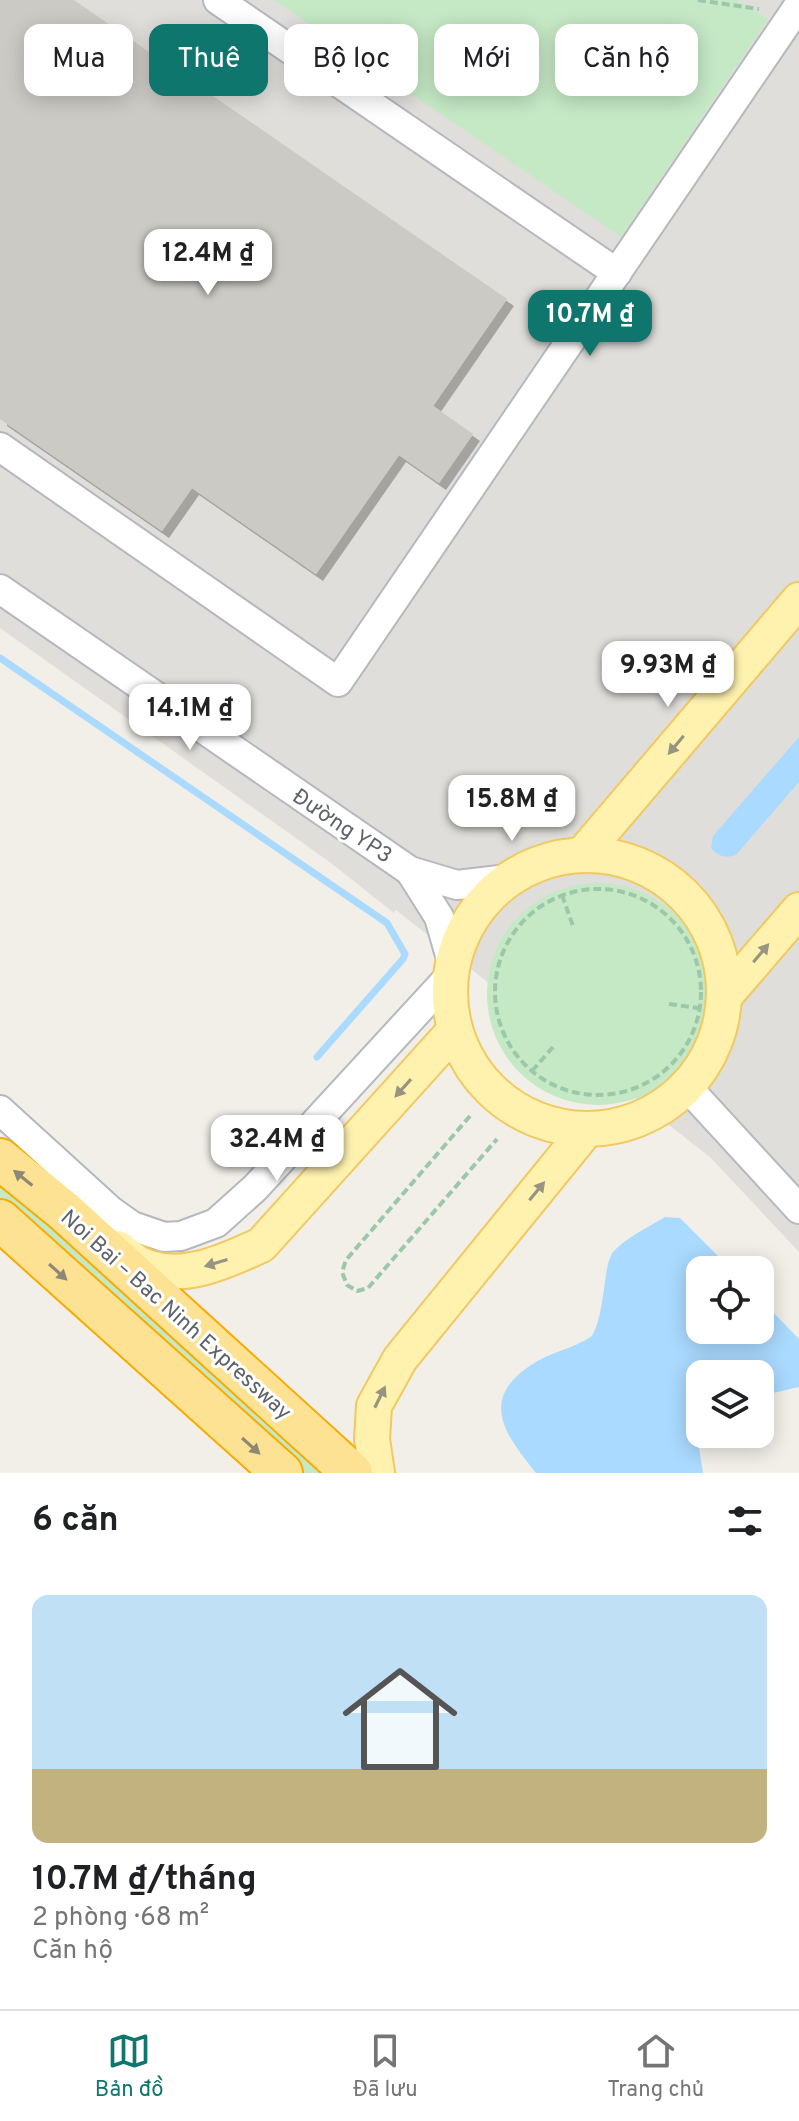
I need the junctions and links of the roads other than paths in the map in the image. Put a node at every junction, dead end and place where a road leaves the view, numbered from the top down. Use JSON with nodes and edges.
{"nodes":[{"id":1,"x":218,"y":0,"type":"edge"},
{"id":2,"x":799,"y":5,"type":"edge"},
{"id":3,"x":617,"y":273,"type":"junction"},
{"id":4,"x":0,"y":447,"type":"edge"},
{"id":5,"x":0,"y":589,"type":"edge"},
{"id":6,"x":799,"y":600,"type":"edge"},
{"id":7,"x":582,"y":855,"type":"junction"},
{"id":8,"x":410,"y":871,"type":"junction"},
{"id":9,"x":508,"y":879,"type":"junction"},
{"id":10,"x":799,"y":910,"type":"edge"},
{"id":11,"x":451,"y":969,"type":"junction"},
{"id":12,"x":712,"y":1003,"type":"junction"},
{"id":13,"x":455,"y":1030,"type":"junction"},
{"id":14,"x":687,"y":1087,"type":"junction"},
{"id":15,"x":0,"y":1110,"type":"edge"},
{"id":16,"x":587,"y":1129,"type":"junction"},
{"id":17,"x":0,"y":1159,"type":"edge"},
{"id":18,"x":799,"y":1209,"type":"edge"},
{"id":19,"x":65,"y":1212,"type":"junction"},
{"id":20,"x":0,"y":1220,"type":"edge"},
{"id":21,"x":282,"y":1473,"type":"edge"},
{"id":22,"x":352,"y":1473,"type":"edge"},
{"id":23,"x":377,"y":1473,"type":"edge"}],
"edges":[{"from":1,"to":3,"type":"street"},
{"from":2,"to":3,"type":"street"},
{"from":3,"to":4,"type":"street"},
{"from":5,"to":8,"type":"street","name":"Đường YP3"},
{"from":6,"to":7,"type":"main road","one_way":true},
{"from":7,"to":9,"type":"main road"},
{"from":7,"to":12,"type":"main road"},
{"from":8,"to":9,"type":"street"},
{"from":8,"to":11,"type":"street"},
{"from":9,"to":11,"type":"main road"},
{"from":12,"to":10,"type":"main road","one_way":true},
{"from":11,"to":13,"type":"main road"},
{"from":11,"to":15,"type":"street"},
{"from":12,"to":14,"type":"main road"},
{"from":13,"to":16,"type":"main road"},
{"from":13,"to":19,"type":"main road","one_way":true},
{"from":14,"to":16,"type":"main road"},
{"from":14,"to":18,"type":"street"},
{"from":23,"to":16,"type":"main road","one_way":true},
{"from":19,"to":17,"type":"highway","name":"Noi Bai – Bac Ninh Expressway","one_way":true},
{"from":19,"to":22,"type":"highway","name":"Noi Bai – Bac Ninh Expressway"},
{"from":20,"to":21,"type":"highway","one_way":true}]}
